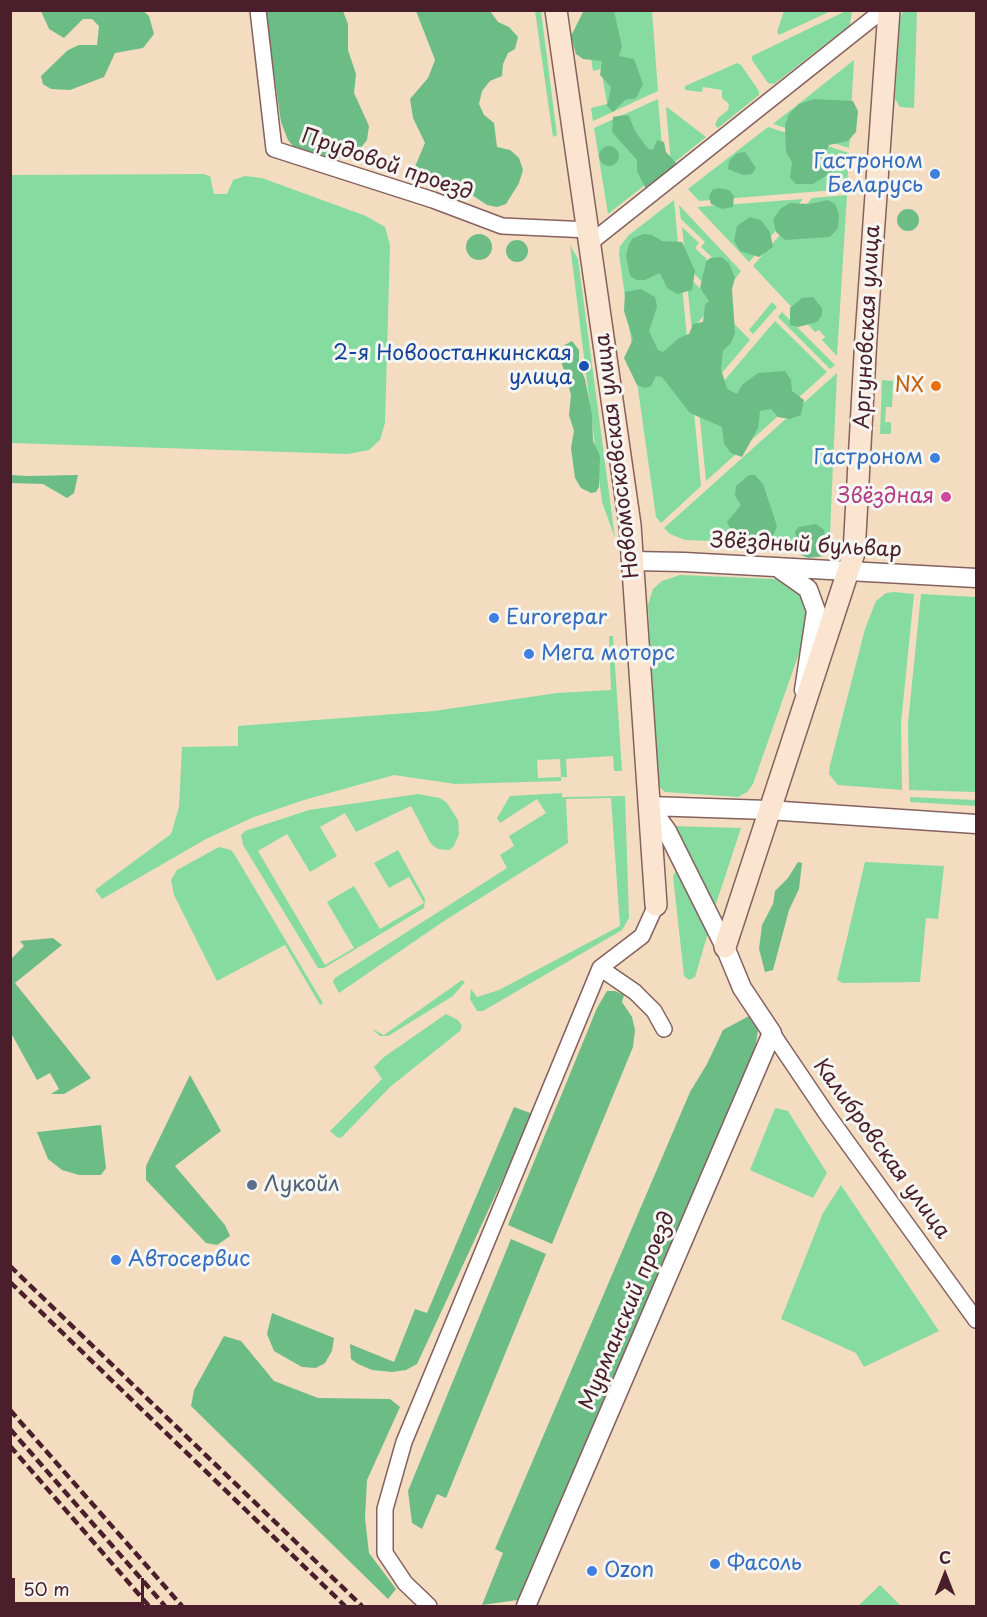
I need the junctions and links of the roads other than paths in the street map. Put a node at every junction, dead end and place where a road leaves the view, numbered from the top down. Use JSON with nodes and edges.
{"nodes":[{"id":1,"x":258,"y":10,"type":"edge"},
{"id":2,"x":556,"y":10,"type":"edge"},
{"id":3,"x":883,"y":10,"type":"edge"},
{"id":4,"x":889,"y":10,"type":"edge"},
{"id":5,"x":590,"y":236,"type":"junction"},
{"id":6,"x":633,"y":561,"type":"junction"},
{"id":7,"x":777,"y":568,"type":"junction"},
{"id":8,"x":851,"y":571,"type":"junction"},
{"id":9,"x":976,"y":578,"type":"edge"},
{"id":10,"x":801,"y":713,"type":"junction"},
{"id":11,"x":649,"y":806,"type":"junction"},
{"id":12,"x":768,"y":810,"type":"junction"},
{"id":13,"x":976,"y":824,"type":"edge"},
{"id":14,"x":656,"y":905,"type":"joint"},
{"id":15,"x":725,"y":947,"type":"junction"},
{"id":16,"x":600,"y":968,"type":"junction"},
{"id":17,"x":663,"y":1029,"type":"dead end"},
{"id":18,"x":771,"y":1033,"type":"junction"},
{"id":19,"x":976,"y":1320,"type":"edge"},
{"id":20,"x":429,"y":1606,"type":"edge"},
{"id":21,"x":526,"y":1606,"type":"edge"}],
"edges":[{"from":1,"to":5,"type":"street","name":"Прудовой проезд"},
{"from":2,"to":5,"type":"main road","name":"Новомосковская улица"},
{"from":3,"to":5,"type":"street"},
{"from":4,"to":8,"type":"main road","name":"Аргуновская улица"},
{"from":5,"to":6,"type":"main road","name":"Новомосковская улица"},
{"from":6,"to":7,"type":"street","name":"Звёздный бульвар"},
{"from":6,"to":11,"type":"main road","name":"Новомосковская улица"},
{"from":7,"to":8,"type":"street","name":"Звёздный бульвар"},
{"from":7,"to":10,"type":"street"},
{"from":8,"to":9,"type":"street","name":"Звёздный бульвар"},
{"from":8,"to":10,"type":"main road","name":"Аргуновская улица"},
{"from":10,"to":12,"type":"main road","name":"Аргуновская улица"},
{"from":11,"to":12,"type":"street"},
{"from":11,"to":14,"type":"main road","name":"Новомосковская улица"},
{"from":11,"to":15,"type":"street","name":"Калибровская улица"},
{"from":12,"to":13,"type":"street"},
{"from":12,"to":15,"type":"main road","name":"Аргуновская улица"},
{"from":14,"to":16,"type":"street"},
{"from":15,"to":18,"type":"street","name":"Калибровская улица"},
{"from":16,"to":17,"type":"street"},
{"from":16,"to":20,"type":"street"},
{"from":18,"to":19,"type":"street","name":"Калибровская улица"},
{"from":18,"to":21,"type":"street","name":"Мурманский проезд"}]}
